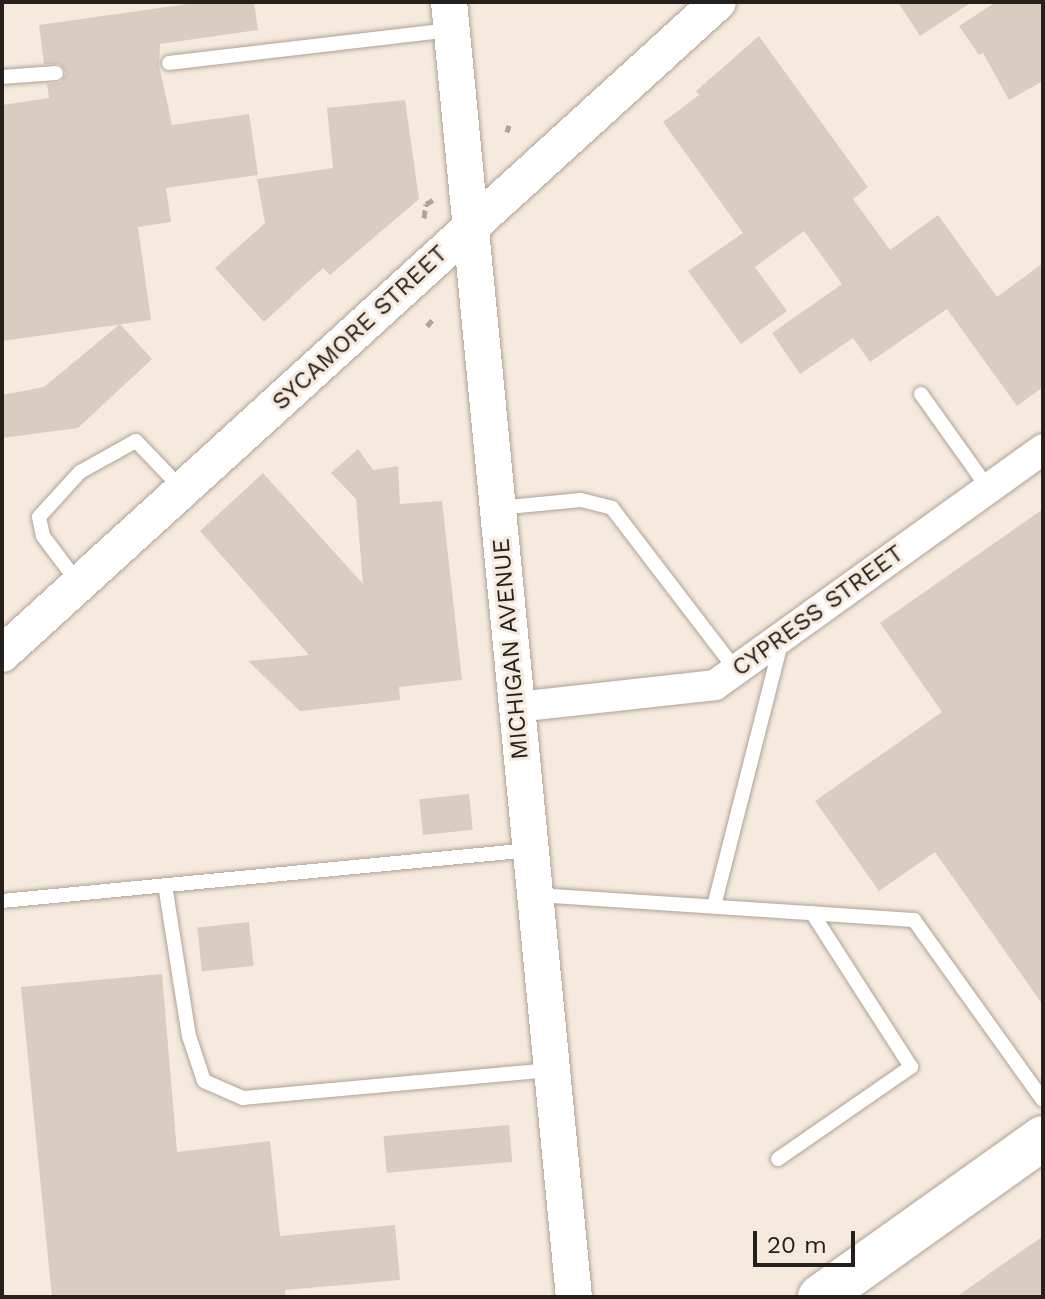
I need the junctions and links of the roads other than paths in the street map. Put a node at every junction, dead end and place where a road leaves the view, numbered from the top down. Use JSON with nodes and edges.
{"nodes":[{"id":1,"x":718,"y":2,"type":"edge"},
{"id":2,"x":451,"y":16,"type":"edge"},
{"id":3,"x":169,"y":63,"type":"dead end"},
{"id":4,"x":56,"y":73,"type":"dead end"},
{"id":5,"x":2,"y":77,"type":"edge"},
{"id":6,"x":471,"y":226,"type":"junction"},
{"id":7,"x":921,"y":394,"type":"dead end"},
{"id":8,"x":1043,"y":449,"type":"edge"},
{"id":9,"x":988,"y":488,"type":"junction"},
{"id":10,"x":184,"y":490,"type":"junction"},
{"id":11,"x":498,"y":508,"type":"junction"},
{"id":12,"x":80,"y":585,"type":"junction"},
{"id":13,"x":783,"y":636,"type":"junction"},
{"id":14,"x":2,"y":654,"type":"edge"},
{"id":15,"x":736,"y":670,"type":"junction"},
{"id":16,"x":517,"y":707,"type":"junction"},
{"id":17,"x":531,"y":850,"type":"junction"},
{"id":18,"x":165,"y":885,"type":"junction"},
{"id":19,"x":535,"y":895,"type":"junction"},
{"id":20,"x":2,"y":901,"type":"edge"},
{"id":21,"x":714,"y":906,"type":"junction"},
{"id":22,"x":812,"y":913,"type":"junction"},
{"id":23,"x":552,"y":1070,"type":"junction"},
{"id":24,"x":1043,"y":1100,"type":"edge"},
{"id":25,"x":1043,"y":1138,"type":"edge"},
{"id":26,"x":778,"y":1159,"type":"dead end"},
{"id":27,"x":574,"y":1297,"type":"edge"},
{"id":28,"x":820,"y":1297,"type":"edge"}],
"edges":[{"from":1,"to":6,"type":"street","name":"SYCAMORE STREET"},
{"from":2,"to":3,"type":"lane"},
{"from":2,"to":6,"type":"street","name":"MICHIGAN AVENUE"},
{"from":4,"to":5,"type":"lane"},
{"from":6,"to":10,"type":"street","name":"SYCAMORE STREET"},
{"from":6,"to":11,"type":"street","name":"MICHIGAN AVENUE"},
{"from":7,"to":9,"type":"lane"},
{"from":8,"to":9,"type":"street","name":"CYPRESS STREET"},
{"from":9,"to":13,"type":"street","name":"CYPRESS STREET"},
{"from":10,"to":12,"type":"street","name":"SYCAMORE STREET"},
{"from":10,"to":12,"type":"lane"},
{"from":11,"to":15,"type":"lane"},
{"from":11,"to":16,"type":"street","name":"MICHIGAN AVENUE"},
{"from":12,"to":14,"type":"street","name":"SYCAMORE STREET"},
{"from":13,"to":15,"type":"street","name":"CYPRESS STREET"},
{"from":13,"to":21,"type":"lane"},
{"from":15,"to":16,"type":"street","name":"CYPRESS STREET"},
{"from":16,"to":17,"type":"street","name":"MICHIGAN AVENUE"},
{"from":17,"to":18,"type":"lane"},
{"from":17,"to":19,"type":"street","name":"MICHIGAN AVENUE"},
{"from":18,"to":20,"type":"lane"},
{"from":18,"to":23,"type":"lane"},
{"from":19,"to":21,"type":"lane"},
{"from":19,"to":23,"type":"street","name":"MICHIGAN AVENUE"},
{"from":21,"to":22,"type":"lane"},
{"from":22,"to":24,"type":"lane"},
{"from":22,"to":26,"type":"lane"},
{"from":23,"to":27,"type":"street","name":"MICHIGAN AVENUE"},
{"from":25,"to":28,"type":"main road"}]}
